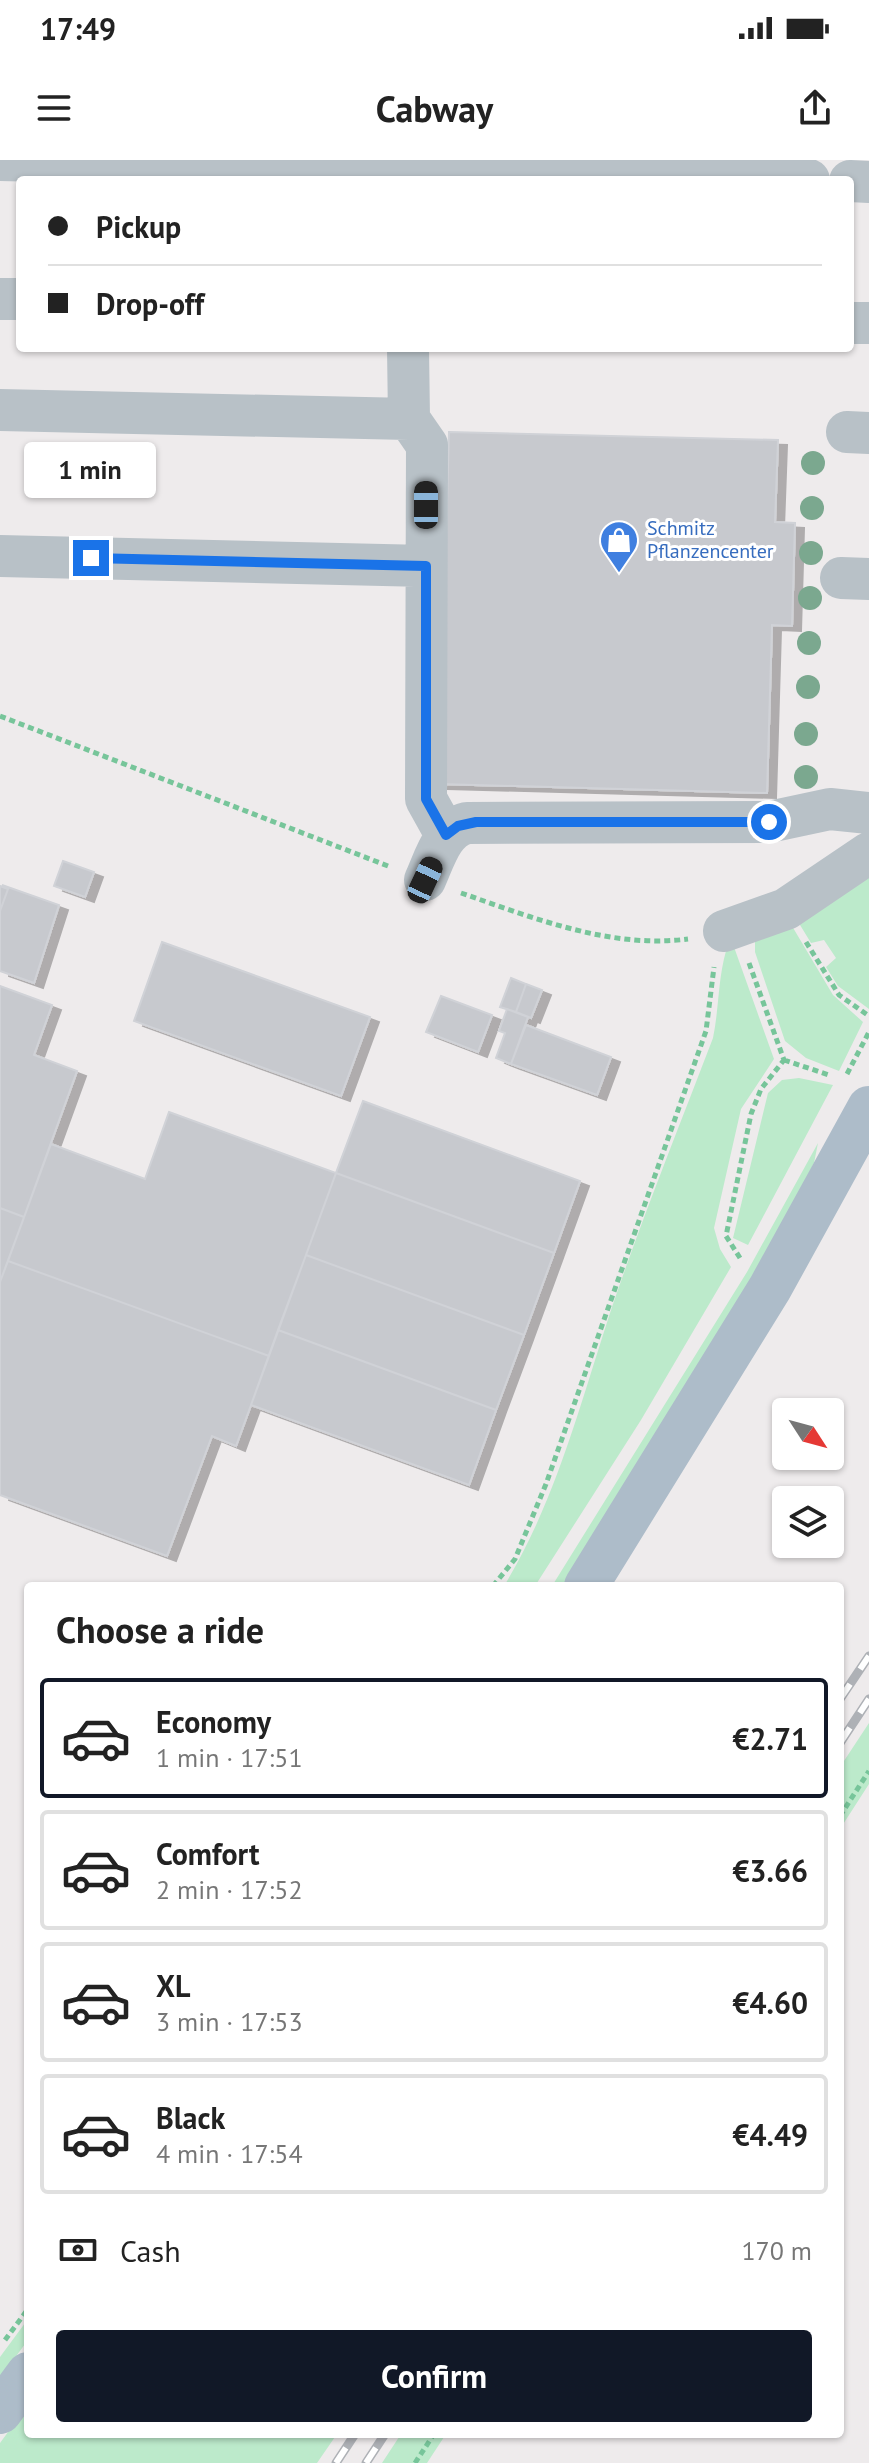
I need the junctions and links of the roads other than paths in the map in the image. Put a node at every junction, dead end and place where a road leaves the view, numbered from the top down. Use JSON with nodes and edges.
{"nodes":[{"id":1,"x":0,"y":160,"type":"edge"},
{"id":2,"x":410,"y":170,"type":"edge"},
{"id":3,"x":737,"y":173,"type":"edge"},
{"id":4,"x":768,"y":176,"type":"edge"},
{"id":5,"x":408,"y":352,"type":"edge"},
{"id":6,"x":0,"y":410,"type":"edge"},
{"id":7,"x":409,"y":419,"type":"junction"},
{"id":8,"x":0,"y":556,"type":"edge"},
{"id":9,"x":426,"y":566,"type":"junction"},
{"id":10,"x":869,"y":813,"type":"edge"},
{"id":11,"x":446,"y":835,"type":"junction"},
{"id":12,"x":869,"y":853,"type":"edge"},
{"id":13,"x":425,"y":880,"type":"dead end"},
{"id":14,"x":732,"y":929,"type":"road end"},
{"id":15,"x":869,"y":1108,"type":"edge"},
{"id":16,"x":588,"y":1582,"type":"edge"},
{"id":17,"x":24,"y":2379,"type":"edge"},
{"id":18,"x":0,"y":2412,"type":"edge"}],
"edges":[{"from":1,"to":2,"type":"lane"},
{"from":2,"to":3,"type":"lane"},
{"from":3,"to":4,"type":"lane"},
{"from":5,"to":7,"type":"lane"},
{"from":6,"to":7,"type":"lane"},
{"from":7,"to":9,"type":"lane"},
{"from":8,"to":9,"type":"lane"},
{"from":9,"to":11,"type":"lane"},
{"from":10,"to":11,"type":"lane"},
{"from":11,"to":13,"type":"lane"},
{"from":12,"to":14,"type":"lane"},
{"from":15,"to":16,"type":"main road"},
{"from":17,"to":18,"type":"main road"}]}
